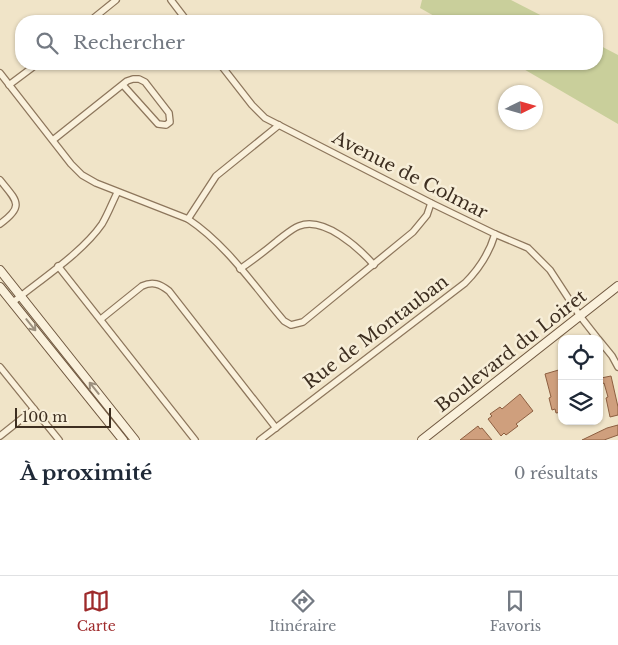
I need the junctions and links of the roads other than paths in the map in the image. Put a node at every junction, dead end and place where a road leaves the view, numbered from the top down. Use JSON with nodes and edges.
{"nodes":[{"id":1,"x":116,"y":0,"type":"edge"},
{"id":2,"x":171,"y":0,"type":"edge"},
{"id":3,"x":97,"y":15,"type":"edge"},
{"id":4,"x":182,"y":15,"type":"edge"},
{"id":5,"x":29,"y":70,"type":"edge"},
{"id":6,"x":225,"y":70,"type":"edge"},
{"id":7,"x":0,"y":73,"type":"edge"},
{"id":8,"x":9,"y":85,"type":"junction"},
{"id":9,"x":123,"y":85,"type":"junction"},
{"id":10,"x":278,"y":125,"type":"junction"},
{"id":11,"x":53,"y":140,"type":"junction"},
{"id":12,"x":0,"y":180,"type":"edge"},
{"id":13,"x":117,"y":193,"type":"junction"},
{"id":14,"x":432,"y":203,"type":"junction"},
{"id":15,"x":188,"y":219,"type":"junction"},
{"id":16,"x":0,"y":224,"type":"edge"},
{"id":17,"x":495,"y":234,"type":"junction"},
{"id":18,"x":374,"y":265,"type":"junction"},
{"id":19,"x":58,"y":266,"type":"junction"},
{"id":20,"x":240,"y":269,"type":"junction"},
{"id":21,"x":0,"y":270,"type":"edge"},
{"id":22,"x":618,"y":286,"type":"edge"},
{"id":23,"x":0,"y":287,"type":"edge"},
{"id":24,"x":20,"y":297,"type":"junction"},
{"id":25,"x":12,"y":303,"type":"junction"},
{"id":26,"x":580,"y":316,"type":"junction"},
{"id":27,"x":101,"y":319,"type":"junction"},
{"id":28,"x":596,"y":335,"type":"edge"},
{"id":29,"x":603,"y":344,"type":"edge"},
{"id":30,"x":618,"y":367,"type":"edge"},
{"id":31,"x":0,"y":368,"type":"edge"},
{"id":32,"x":34,"y":409,"type":"junction"},
{"id":33,"x":276,"y":428,"type":"junction"},
{"id":34,"x":0,"y":436,"type":"edge"},
{"id":35,"x":59,"y":440,"type":"edge"},
{"id":36,"x":123,"y":440,"type":"edge"},
{"id":37,"x":135,"y":440,"type":"edge"},
{"id":38,"x":195,"y":440,"type":"edge"},
{"id":39,"x":260,"y":440,"type":"edge"},
{"id":40,"x":422,"y":440,"type":"edge"}],
"edges":[{"from":1,"to":3,"type":"street"},
{"from":2,"to":4,"type":"street"},
{"from":5,"to":8,"type":"street"},
{"from":6,"to":10,"type":"street","name":"Avenue de Colmar"},
{"from":7,"to":8,"type":"street"},
{"from":8,"to":11,"type":"street"},
{"from":9,"to":9,"type":"street"},
{"from":9,"to":11,"type":"street"},
{"from":10,"to":14,"type":"street","name":"Avenue de Colmar"},
{"from":10,"to":15,"type":"street"},
{"from":11,"to":13,"type":"street"},
{"from":12,"to":16,"type":"street"},
{"from":13,"to":15,"type":"street"},
{"from":13,"to":19,"type":"street"},
{"from":14,"to":17,"type":"street","name":"Avenue de Colmar"},
{"from":14,"to":18,"type":"street"},
{"from":15,"to":20,"type":"street"},
{"from":17,"to":26,"type":"street","name":"Avenue de Colmar"},
{"from":17,"to":33,"type":"street","name":"Rue de Montauban"},
{"from":18,"to":20,"type":"street"},
{"from":18,"to":20,"type":"street"},
{"from":19,"to":24,"type":"street"},
{"from":19,"to":27,"type":"street"},
{"from":21,"to":24,"type":"street"},
{"from":22,"to":26,"type":"street","name":"Boulevard du Loiret"},
{"from":23,"to":25,"type":"street"},
{"from":24,"to":25,"type":"street"},
{"from":37,"to":24,"type":"street","one_way":true},
{"from":25,"to":36,"type":"street","one_way":true},
{"from":26,"to":28,"type":"street","name":"Avenue de Colmar"},
{"from":26,"to":40,"type":"street","name":"Boulevard du Loiret"},
{"from":27,"to":33,"type":"street"},
{"from":27,"to":38,"type":"street"},
{"from":29,"to":30,"type":"street","name":"Avenue de Colmar"},
{"from":31,"to":32,"type":"street"},
{"from":32,"to":34,"type":"street"},
{"from":32,"to":35,"type":"street"},
{"from":33,"to":39,"type":"street","name":"Rue de Montauban"}]}
